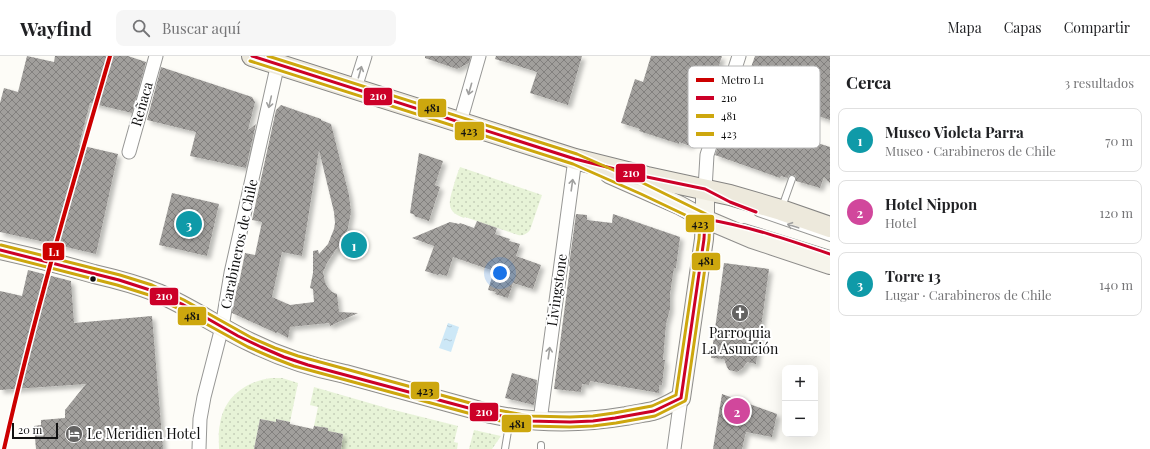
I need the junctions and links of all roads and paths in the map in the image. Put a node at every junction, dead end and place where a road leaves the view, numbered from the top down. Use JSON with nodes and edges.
{"nodes":[{"id":1,"x":156,"y":56,"type":"edge"},
{"id":2,"x":252,"y":56,"type":"edge"},
{"id":3,"x":365,"y":56,"type":"edge"},
{"id":4,"x":479,"y":56,"type":"edge"},
{"id":5,"x":739,"y":56,"type":"edge"},
{"id":6,"x":271,"y":60,"type":"edge"},
{"id":7,"x":736,"y":66,"type":"edge"},
{"id":8,"x":355,"y":88,"type":"junction"},
{"id":9,"x":460,"y":122,"type":"junction"},
{"id":10,"x":709,"y":148,"type":"edge"},
{"id":11,"x":129,"y":152,"type":"dead end"},
{"id":12,"x":575,"y":159,"type":"junction"},
{"id":13,"x":792,"y":179,"type":"dead end"},
{"id":14,"x":704,"y":189,"type":"junction"},
{"id":15,"x":781,"y":210,"type":"junction"},
{"id":16,"x":705,"y":219,"type":"junction"},
{"id":17,"x":830,"y":227,"type":"edge"},
{"id":18,"x":830,"y":238,"type":"edge"},
{"id":19,"x":0,"y":250,"type":"edge"},
{"id":20,"x":830,"y":254,"type":"edge"},
{"id":21,"x":830,"y":265,"type":"edge"},
{"id":22,"x":222,"y":327,"type":"junction"},
{"id":23,"x":681,"y":398,"type":"junction"},
{"id":24,"x":510,"y":418,"type":"junction"},
{"id":25,"x":540,"y":421,"type":"junction"},
{"id":26,"x":199,"y":449,"type":"edge"},
{"id":27,"x":505,"y":449,"type":"edge"},
{"id":28,"x":674,"y":449,"type":"edge"}],
"edges":[{"from":1,"to":11,"type":"street","name":"Reñaca"},
{"from":2,"to":6,"type":"main road"},
{"from":8,"to":3,"type":"street","one_way":true},
{"from":4,"to":9,"type":"street","one_way":true},
{"from":5,"to":7,"type":"street"},
{"from":6,"to":8,"type":"main road"},
{"from":6,"to":22,"type":"street","name":"Carabineros de Chile","one_way":true},
{"from":8,"to":9,"type":"main road"},
{"from":9,"to":12,"type":"main road"},
{"from":10,"to":14,"type":"street"},
{"from":12,"to":14,"type":"main road"},
{"from":12,"to":16,"type":"main road"},
{"from":25,"to":12,"type":"street","name":"Livingstone","one_way":true},
{"from":13,"to":15,"type":"lane"},
{"from":14,"to":15,"type":"main road"},
{"from":14,"to":16,"type":"main road"},
{"from":18,"to":14,"type":"lane","one_way":true},
{"from":15,"to":17,"type":"main road"},
{"from":16,"to":20,"type":"lane"},
{"from":16,"to":21,"type":"main road"},
{"from":16,"to":23,"type":"main road"},
{"from":19,"to":22,"type":"main road"},
{"from":22,"to":24,"type":"main road"},
{"from":22,"to":26,"type":"street","name":"Carabineros de Chile"},
{"from":23,"to":25,"type":"main road"},
{"from":23,"to":28,"type":"street"},
{"from":24,"to":25,"type":"main road"},
{"from":24,"to":27,"type":"lane"}]}
